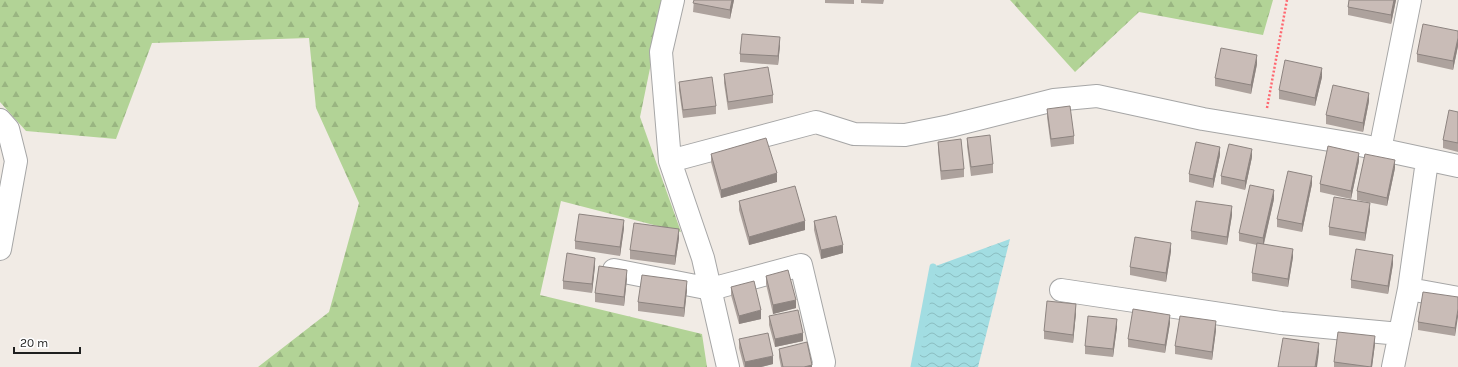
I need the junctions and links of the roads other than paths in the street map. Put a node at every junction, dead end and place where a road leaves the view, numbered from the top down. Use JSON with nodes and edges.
{"nodes":[{"id":1,"x":673,"y":0,"type":"edge"},
{"id":2,"x":1410,"y":0,"type":"edge"},
{"id":3,"x":0,"y":120,"type":"edge"},
{"id":4,"x":1380,"y":150,"type":"junction"},
{"id":5,"x":670,"y":161,"type":"junction"},
{"id":6,"x":1427,"y":161,"type":"junction"},
{"id":7,"x":1458,"y":166,"type":"edge"},
{"id":8,"x":0,"y":249,"type":"edge"},
{"id":9,"x":614,"y":270,"type":"edge"},
{"id":10,"x":711,"y":289,"type":"junction"},
{"id":11,"x":1409,"y":289,"type":"junction"},
{"id":12,"x":1061,"y":290,"type":"dead end"},
{"id":13,"x":1458,"y":298,"type":"edge"},
{"id":14,"x":1400,"y":334,"type":"junction"},
{"id":15,"x":728,"y":367,"type":"edge"},
{"id":16,"x":823,"y":367,"type":"edge"},
{"id":17,"x":1393,"y":367,"type":"edge"}],
"edges":[{"from":1,"to":5,"type":"street"},
{"from":2,"to":4,"type":"street"},
{"from":3,"to":8,"type":"street"},
{"from":4,"to":5,"type":"street"},
{"from":4,"to":6,"type":"street"},
{"from":5,"to":10,"type":"street"},
{"from":6,"to":7,"type":"street"},
{"from":6,"to":11,"type":"street"},
{"from":9,"to":10,"type":"street"},
{"from":10,"to":15,"type":"street"},
{"from":10,"to":16,"type":"street"},
{"from":11,"to":13,"type":"street"},
{"from":11,"to":14,"type":"street"},
{"from":12,"to":14,"type":"street"},
{"from":14,"to":17,"type":"street"}]}
